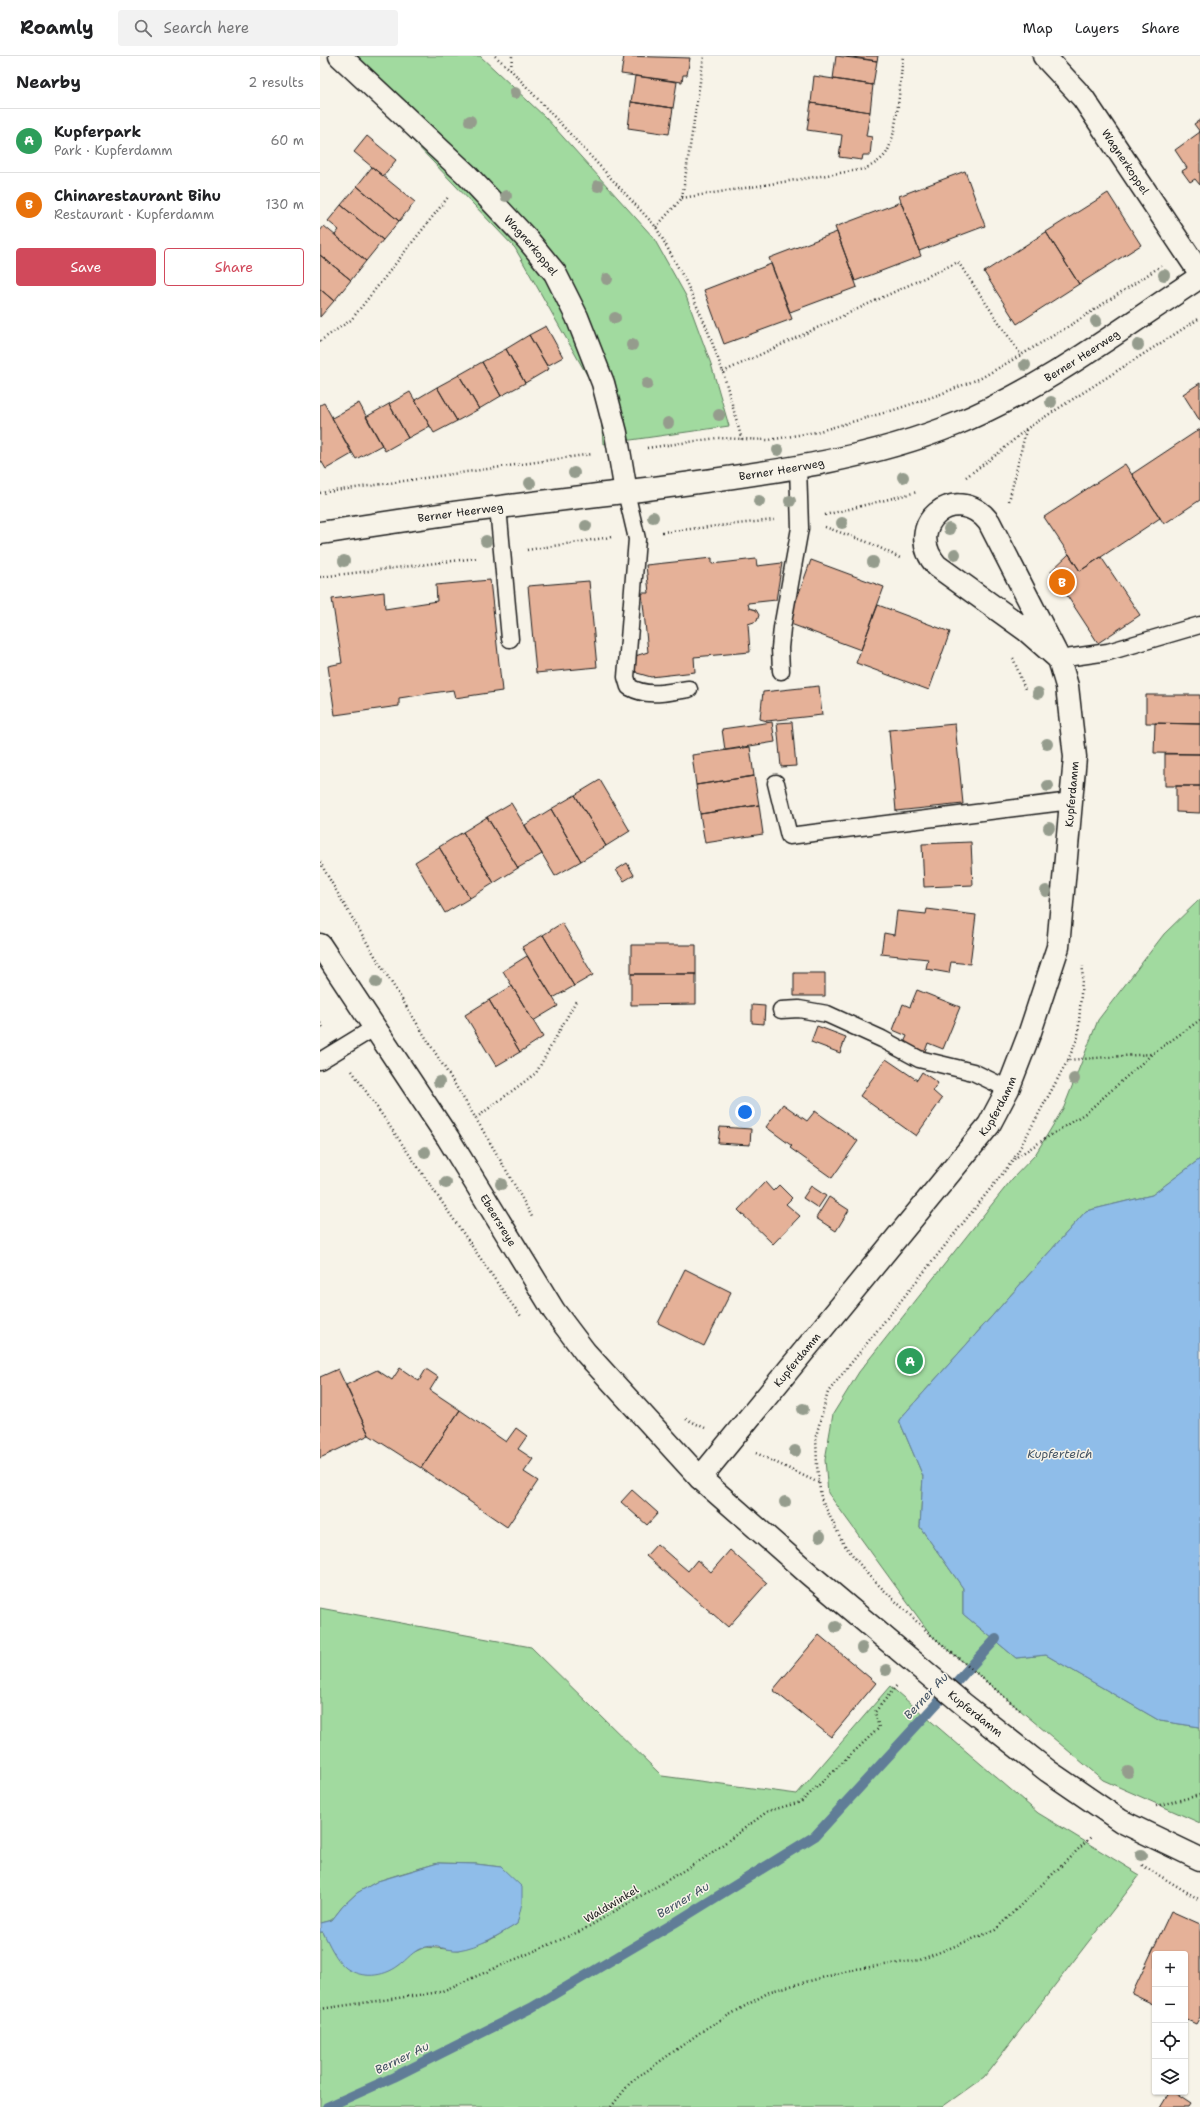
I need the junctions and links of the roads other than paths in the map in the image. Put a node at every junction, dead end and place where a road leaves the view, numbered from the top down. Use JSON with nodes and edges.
{"nodes":[{"id":1,"x":340,"y":56,"type":"edge"},
{"id":2,"x":1044,"y":56,"type":"edge"},
{"id":3,"x":1200,"y":273,"type":"edge"},
{"id":4,"x":1200,"y":277,"type":"edge"},
{"id":5,"x":798,"y":466,"type":"junction"},
{"id":6,"x":626,"y":492,"type":"junction"},
{"id":7,"x":498,"y":507,"type":"junction"},
{"id":8,"x":320,"y":533,"type":"edge"},
{"id":9,"x":1200,"y":625,"type":"edge"},
{"id":10,"x":510,"y":640,"type":"dead end"},
{"id":11,"x":1059,"y":659,"type":"junction"},
{"id":12,"x":781,"y":671,"type":"dead end"},
{"id":13,"x":689,"y":689,"type":"dead end"},
{"id":14,"x":776,"y":783,"type":"dead end"},
{"id":15,"x":1071,"y":801,"type":"junction"},
{"id":16,"x":320,"y":945,"type":"edge"},
{"id":17,"x":781,"y":1010,"type":"dead end"},
{"id":18,"x":374,"y":1028,"type":"junction"},
{"id":19,"x":320,"y":1061,"type":"edge"},
{"id":20,"x":1008,"y":1089,"type":"junction"},
{"id":21,"x":700,"y":1478,"type":"junction"},
{"id":22,"x":1200,"y":1859,"type":"edge"}],
"edges":[{"from":1,"to":6,"type":"street","name":"Wagnerkoppel"},
{"from":2,"to":3,"type":"street","name":"Wagnerkoppel"},
{"from":4,"to":5,"type":"street","name":"Berner Heerweg"},
{"from":5,"to":6,"type":"street","name":"Berner Heerweg"},
{"from":5,"to":12,"type":"lane"},
{"from":6,"to":7,"type":"street","name":"Berner Heerweg"},
{"from":6,"to":13,"type":"lane"},
{"from":7,"to":8,"type":"street","name":"Berner Heerweg"},
{"from":7,"to":10,"type":"lane"},
{"from":9,"to":11,"type":"lane"},
{"from":11,"to":11,"type":"street","name":"Kupferdamm"},
{"from":11,"to":15,"type":"street","name":"Kupferdamm"},
{"from":14,"to":15,"type":"lane"},
{"from":15,"to":20,"type":"street","name":"Kupferdamm"},
{"from":16,"to":18,"type":"street","name":"Ebeersreye"},
{"from":17,"to":20,"type":"lane"},
{"from":18,"to":19,"type":"lane"},
{"from":18,"to":21,"type":"street","name":"Ebeersreye"},
{"from":20,"to":21,"type":"street","name":"Kupferdamm"},
{"from":21,"to":22,"type":"street","name":"Kupferdamm"}]}
